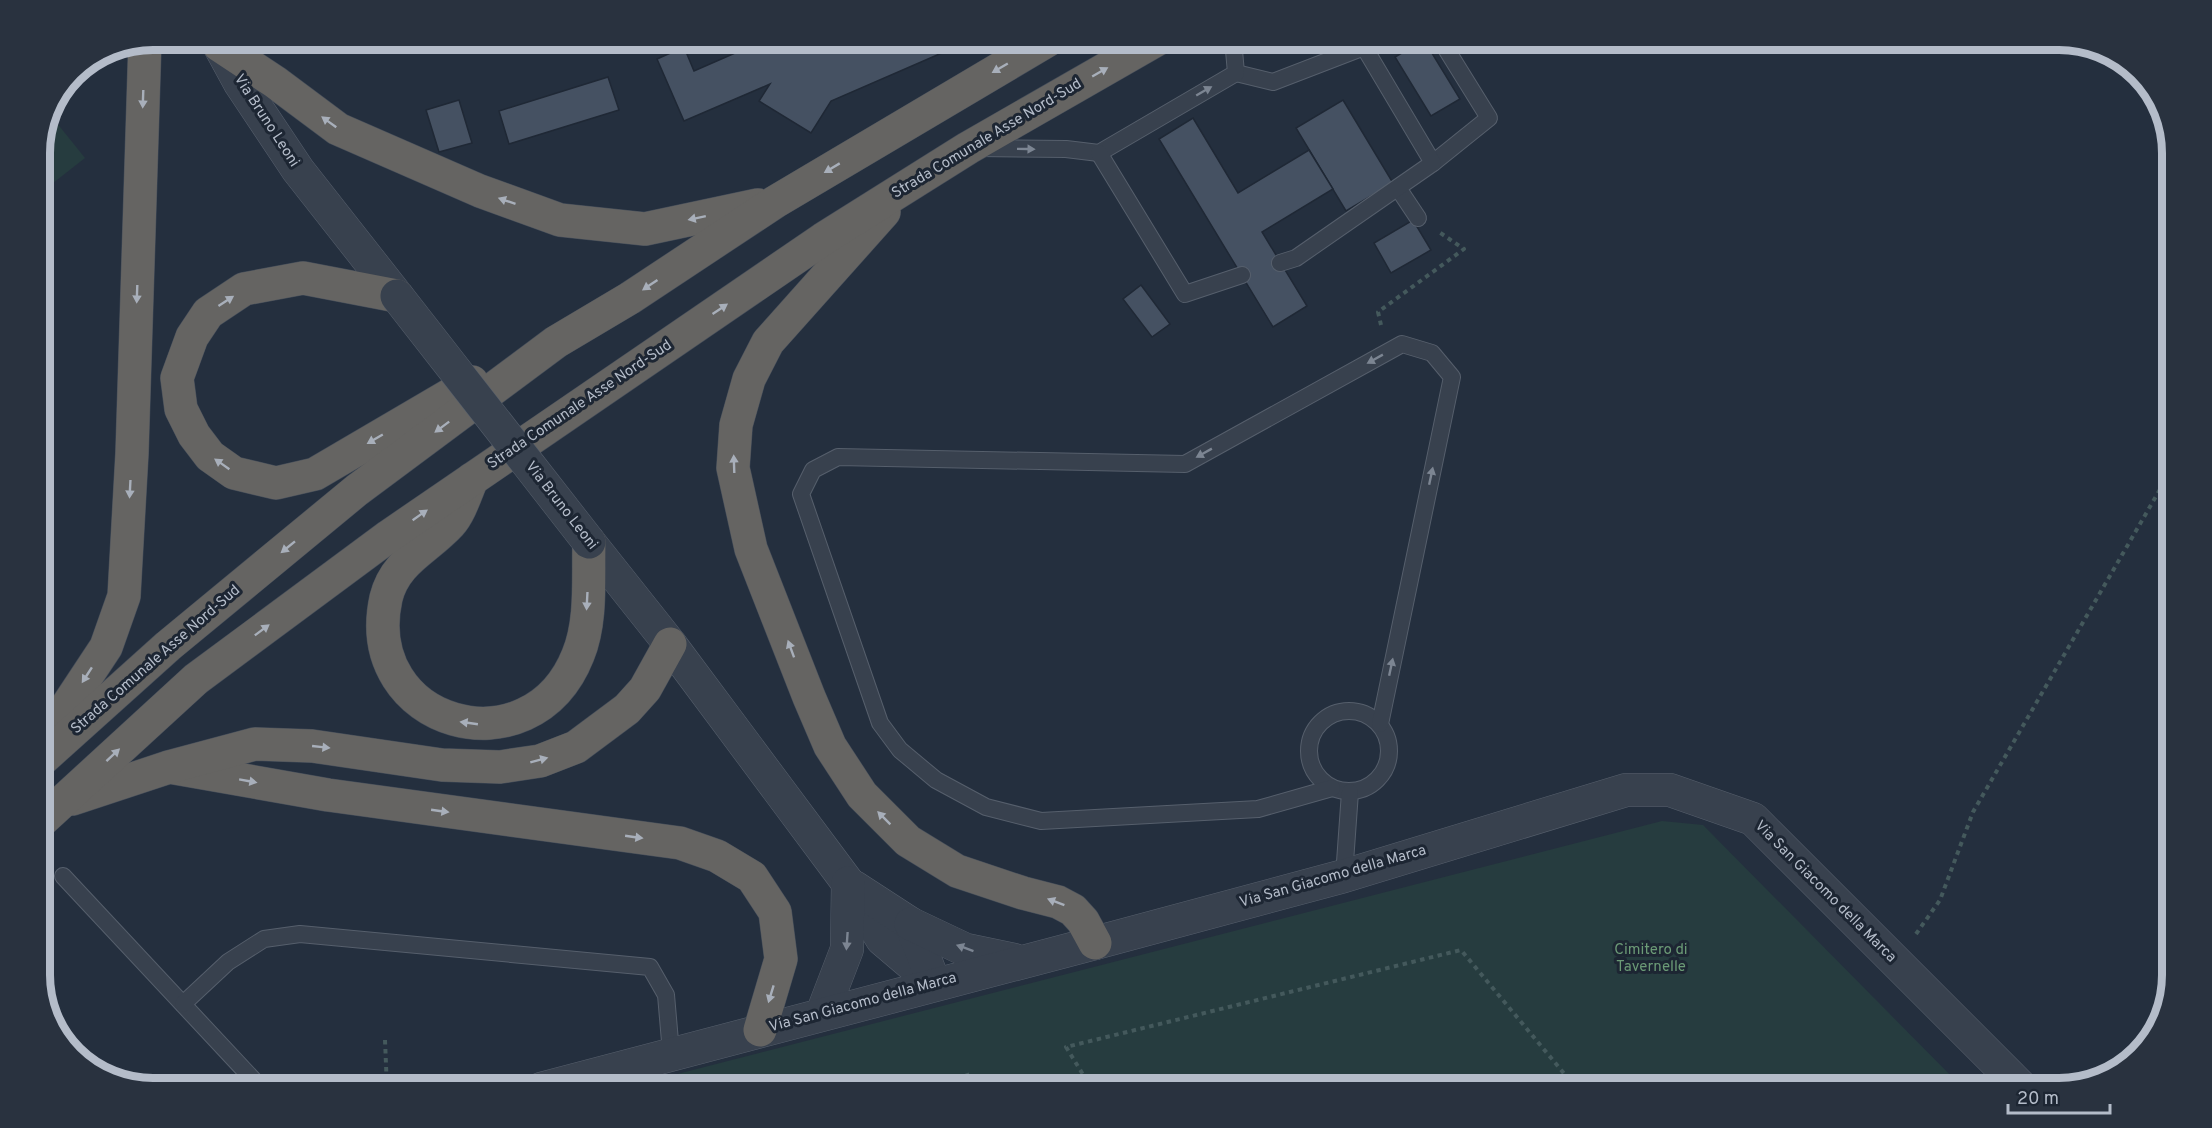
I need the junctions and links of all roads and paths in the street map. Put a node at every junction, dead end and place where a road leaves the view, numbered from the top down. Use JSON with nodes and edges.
{"nodes":[{"id":1,"x":145,"y":50,"type":"edge"},
{"id":2,"x":222,"y":50,"type":"edge"},
{"id":3,"x":230,"y":50,"type":"edge"},
{"id":4,"x":1031,"y":50,"type":"edge"},
{"id":5,"x":1139,"y":50,"type":"edge"},
{"id":6,"x":1234,"y":50,"type":"edge"},
{"id":7,"x":1353,"y":50,"type":"edge"},
{"id":8,"x":1375,"y":50,"type":"edge"},
{"id":9,"x":1447,"y":50,"type":"edge"},
{"id":10,"x":1236,"y":73,"type":"junction"},
{"id":11,"x":968,"y":148,"type":"junction"},
{"id":12,"x":1099,"y":153,"type":"junction"},
{"id":13,"x":1433,"y":163,"type":"junction"},
{"id":14,"x":905,"y":187,"type":"junction"},
{"id":15,"x":1398,"y":188,"type":"junction"},
{"id":16,"x":775,"y":202,"type":"junction"},
{"id":17,"x":1418,"y":218,"type":"joint"},
{"id":18,"x":1280,"y":262,"type":"dead end"},
{"id":19,"x":1242,"y":275,"type":"dead end"},
{"id":20,"x":397,"y":296,"type":"junction"},
{"id":21,"x":556,"y":342,"type":"junction"},
{"id":22,"x":1387,"y":352,"type":"junction"},
{"id":23,"x":473,"y":477,"type":"junction"},
{"id":24,"x":2162,"y":486,"type":"edge"},
{"id":25,"x":589,"y":542,"type":"junction"},
{"id":26,"x":670,"y":644,"type":"junction"},
{"id":27,"x":1380,"y":724,"type":"junction"},
{"id":28,"x":50,"y":725,"type":"edge"},
{"id":29,"x":50,"y":752,"type":"edge"},
{"id":30,"x":169,"y":767,"type":"junction"},
{"id":31,"x":1332,"y":788,"type":"junction"},
{"id":32,"x":1350,"y":792,"type":"junction"},
{"id":33,"x":50,"y":813,"type":"edge"},
{"id":34,"x":63,"y":876,"type":"dead end"},
{"id":35,"x":1344,"y":876,"type":"junction"},
{"id":36,"x":848,"y":883,"type":"junction"},
{"id":37,"x":911,"y":924,"type":"junction"},
{"id":38,"x":1095,"y":943,"type":"junction"},
{"id":39,"x":1896,"y":961,"type":"junction"},
{"id":40,"x":1022,"y":962,"type":"junction"},
{"id":41,"x":935,"y":984,"type":"junction"},
{"id":42,"x":183,"y":1004,"type":"junction"},
{"id":43,"x":822,"y":1014,"type":"junction"},
{"id":44,"x":760,"y":1030,"type":"junction"},
{"id":45,"x":385,"y":1040,"type":"dead end"},
{"id":46,"x":672,"y":1053,"type":"junction"},
{"id":47,"x":252,"y":1078,"type":"edge"},
{"id":48,"x":387,"y":1078,"type":"edge"},
{"id":49,"x":581,"y":1078,"type":"edge"},
{"id":50,"x":958,"y":1078,"type":"edge"},
{"id":51,"x":974,"y":1078,"type":"edge"},
{"id":52,"x":1085,"y":1078,"type":"edge"},
{"id":53,"x":1567,"y":1078,"type":"edge"},
{"id":54,"x":2012,"y":1078,"type":"edge"}],
"edges":[{"from":1,"to":28,"type":"highway","one_way":true},
{"from":2,"to":20,"type":"street","name":"Via Bruno Leoni"},
{"from":16,"to":3,"type":"highway","one_way":true},
{"from":4,"to":16,"type":"highway","name":"Strada Comunale Asse Nord-Sud","one_way":true},
{"from":11,"to":5,"type":"highway","name":"Strada Comunale Asse Nord-Sud","one_way":true},
{"from":6,"to":10,"type":"lane"},
{"from":7,"to":10,"type":"lane"},
{"from":8,"to":13,"type":"lane"},
{"from":9,"to":13,"type":"lane"},
{"from":12,"to":10,"type":"lane","one_way":true},
{"from":11,"to":12,"type":"lane","one_way":true},
{"from":11,"to":14,"type":"highway","name":"Strada Comunale Asse Nord-Sud"},
{"from":12,"to":19,"type":"lane"},
{"from":13,"to":15,"type":"lane"},
{"from":23,"to":14,"type":"highway","name":"Strada Comunale Asse Nord-Sud","one_way":true},
{"from":38,"to":14,"type":"highway","one_way":true},
{"from":15,"to":17,"type":"lane"},
{"from":15,"to":18,"type":"lane"},
{"from":16,"to":21,"type":"highway","name":"Strada Comunale Asse Nord-Sud","one_way":true},
{"from":17,"to":22,"type":"path"},
{"from":21,"to":20,"type":"highway","one_way":true},
{"from":20,"to":25,"type":"street","name":"Via Bruno Leoni","bridge":true},
{"from":21,"to":29,"type":"highway","name":"Strada Comunale Asse Nord-Sud","one_way":true},
{"from":27,"to":22,"type":"lane","one_way":true},
{"from":22,"to":31,"type":"lane","one_way":true},
{"from":25,"to":23,"type":"highway","one_way":true},
{"from":33,"to":23,"type":"highway","name":"Strada Comunale Asse Nord-Sud","one_way":true},
{"from":24,"to":39,"type":"path"},
{"from":25,"to":26,"type":"street","name":"Via Bruno Leoni"},
{"from":30,"to":26,"type":"highway","one_way":true},
{"from":26,"to":36,"type":"street","name":"Via Bruno Leoni"},
{"from":27,"to":31,"type":"lane"},
{"from":27,"to":32,"type":"lane"},
{"from":30,"to":33,"type":"highway"},
{"from":30,"to":44,"type":"highway","one_way":true},
{"from":31,"to":32,"type":"lane"},
{"from":32,"to":35,"type":"lane"},
{"from":34,"to":42,"type":"lane"},
{"from":35,"to":38,"type":"street","name":"Via San Giacomo della Marca"},
{"from":35,"to":39,"type":"street","name":"Via San Giacomo della Marca"},
{"from":36,"to":37,"type":"street","name":"Via Bruno Leoni"},
{"from":36,"to":41,"type":"street","name":"Via Bruno Leoni"},
{"from":36,"to":43,"type":"street","one_way":true},
{"from":40,"to":37,"type":"street","name":"Via Bruno Leoni","one_way":true},
{"from":37,"to":41,"type":"street"},
{"from":38,"to":40,"type":"street","name":"Via San Giacomo della Marca"},
{"from":39,"to":54,"type":"street","name":"Via San Giacomo della Marca"},
{"from":40,"to":41,"type":"street","name":"Via San Giacomo della Marca"},
{"from":41,"to":43,"type":"street","name":"Via San Giacomo della Marca"},
{"from":42,"to":46,"type":"lane"},
{"from":42,"to":47,"type":"lane"},
{"from":43,"to":44,"type":"street","name":"Via San Giacomo della Marca"},
{"from":44,"to":46,"type":"street","name":"Via San Giacomo della Marca"},
{"from":45,"to":48,"type":"path"},
{"from":46,"to":49,"type":"street","name":"Via San Giacomo della Marca"},
{"from":50,"to":51,"type":"path"},
{"from":52,"to":53,"type":"path"}]}
